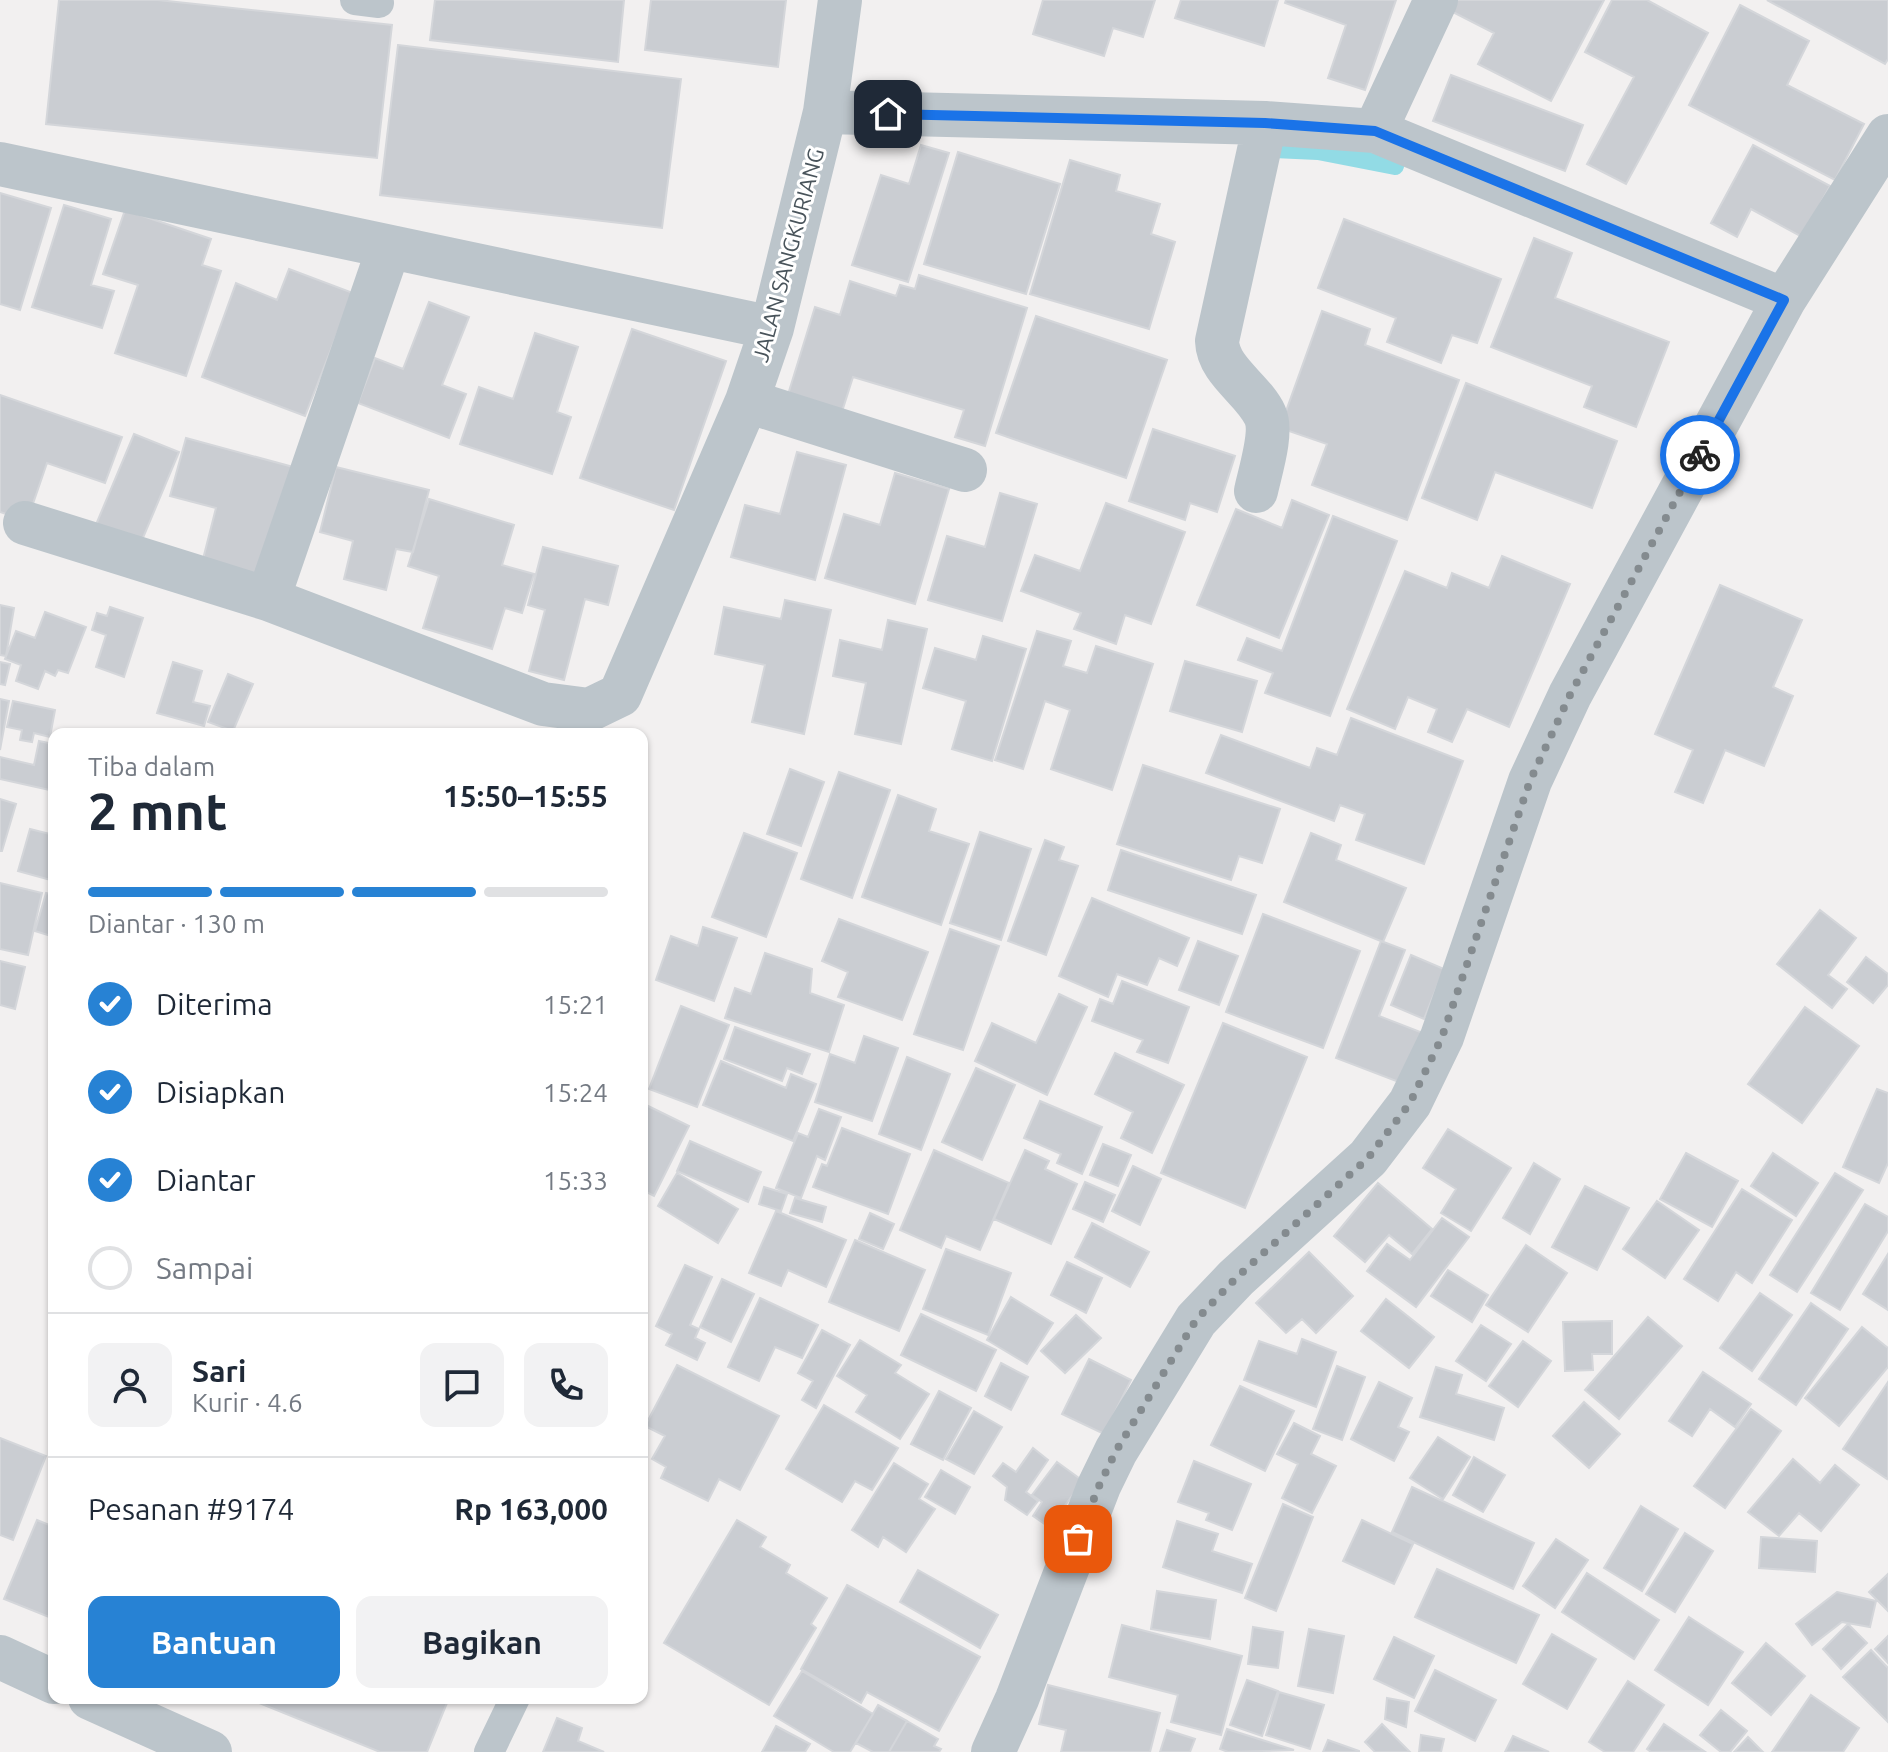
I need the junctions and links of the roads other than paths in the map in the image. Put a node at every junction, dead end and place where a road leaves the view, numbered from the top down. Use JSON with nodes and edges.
{"nodes":[{"id":1,"x":840,"y":0,"type":"edge"},
{"id":2,"x":1436,"y":0,"type":"edge"},
{"id":3,"x":825,"y":112,"type":"junction"},
{"id":4,"x":1265,"y":123,"type":"junction"},
{"id":5,"x":1375,"y":131,"type":"junction"},
{"id":6,"x":1888,"y":136,"type":"edge"},
{"id":7,"x":0,"y":164,"type":"edge"},
{"id":8,"x":389,"y":247,"type":"junction"},
{"id":9,"x":1784,"y":300,"type":"junction"},
{"id":10,"x":772,"y":328,"type":"junction"},
{"id":11,"x":747,"y":401,"type":"junction"},
{"id":12,"x":965,"y":470,"type":"dead end"},
{"id":13,"x":1256,"y":491,"type":"dead end"},
{"id":14,"x":25,"y":523,"type":"dead end"},
{"id":15,"x":268,"y":599,"type":"junction"},
{"id":16,"x":0,"y":1657,"type":"edge"},
{"id":17,"x":48,"y":1679,"type":"edge"},
{"id":18,"x":103,"y":1704,"type":"edge"},
{"id":19,"x":512,"y":1704,"type":"edge"},
{"id":20,"x":210,"y":1752,"type":"edge"},
{"id":21,"x":489,"y":1752,"type":"edge"},
{"id":22,"x":993,"y":1752,"type":"edge"}],
"edges":[{"from":1,"to":3,"type":"street","name":"JALAN SANGKURIANG"},
{"from":2,"to":5,"type":"street"},
{"from":3,"to":4,"type":"street"},
{"from":3,"to":10,"type":"street","name":"JALAN SANGKURIANG"},
{"from":4,"to":5,"type":"street"},
{"from":4,"to":13,"type":"street"},
{"from":5,"to":9,"type":"street"},
{"from":6,"to":9,"type":"street"},
{"from":7,"to":8,"type":"street"},
{"from":8,"to":10,"type":"street"},
{"from":8,"to":15,"type":"street"},
{"from":9,"to":22,"type":"street"},
{"from":10,"to":11,"type":"street","name":"JALAN SANGKURIANG"},
{"from":11,"to":12,"type":"street"},
{"from":11,"to":15,"type":"street","name":"JALAN SANGKURIANG"},
{"from":14,"to":15,"type":"street","name":"JALAN SANGKURIANG"},
{"from":16,"to":17,"type":"street"},
{"from":18,"to":20,"type":"street"},
{"from":19,"to":21,"type":"lane"}]}
